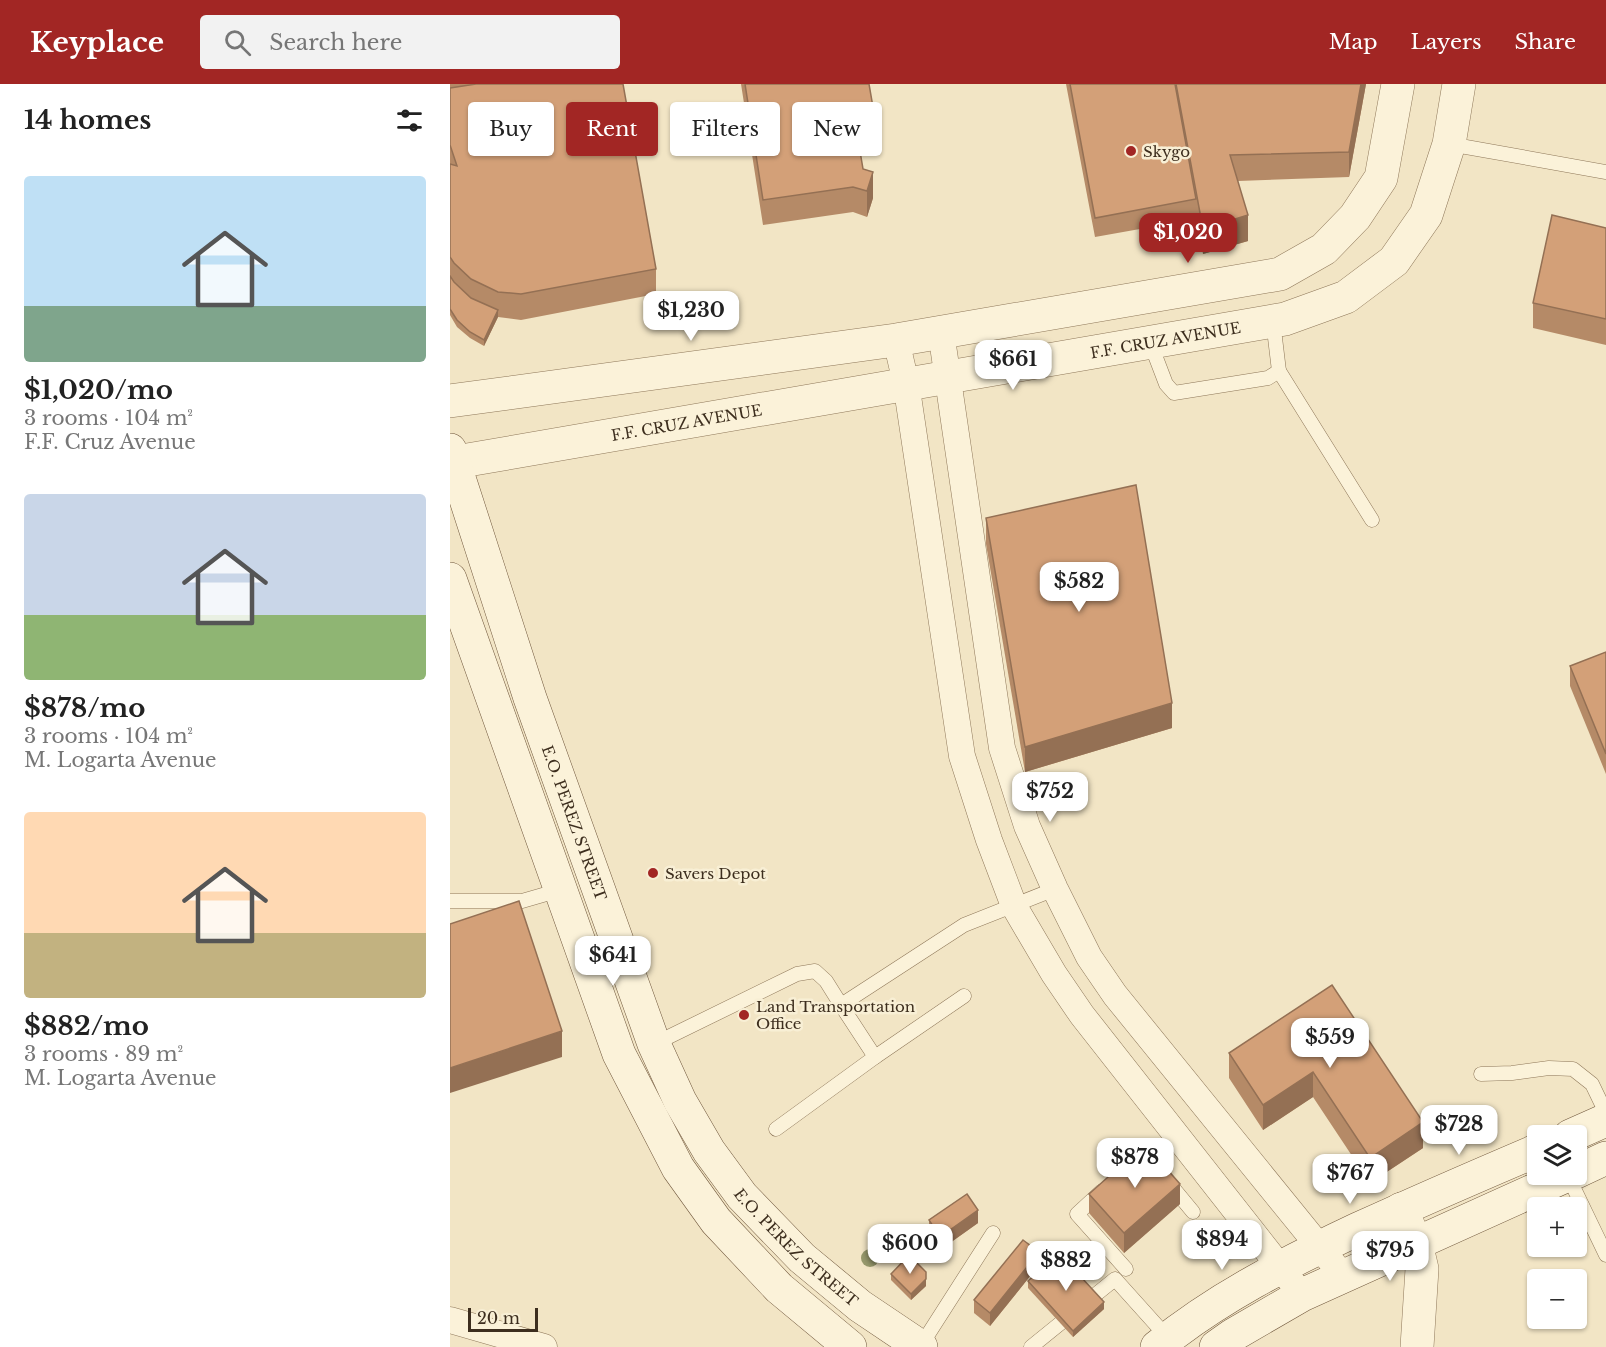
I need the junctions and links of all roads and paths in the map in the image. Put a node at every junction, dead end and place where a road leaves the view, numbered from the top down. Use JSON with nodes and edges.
{"nodes":[{"id":1,"x":1398,"y":84,"type":"edge"},
{"id":2,"x":1460,"y":84,"type":"edge"},
{"id":3,"x":1449,"y":144,"type":"junction"},
{"id":4,"x":1606,"y":172,"type":"edge"},
{"id":5,"x":1273,"y":321,"type":"junction"},
{"id":6,"x":941,"y":332,"type":"junction"},
{"id":7,"x":896,"y":340,"type":"junction"},
{"id":8,"x":1150,"y":342,"type":"junction"},
{"id":9,"x":1280,"y":371,"type":"junction"},
{"id":10,"x":948,"y":376,"type":"junction"},
{"id":11,"x":906,"y":383,"type":"junction"},
{"id":12,"x":450,"y":401,"type":"edge"},
{"id":13,"x":452,"y":458,"type":"edge"},
{"id":14,"x":1372,"y":520,"type":"dead end"},
{"id":15,"x":450,"y":579,"type":"edge"},
{"id":16,"x":1055,"y":889,"type":"junction"},
{"id":17,"x":560,"y":890,"type":"junction"},
{"id":18,"x":450,"y":901,"type":"edge"},
{"id":19,"x":1014,"y":906,"type":"junction"},
{"id":20,"x":622,"y":957,"type":"junction"},
{"id":21,"x":588,"y":969,"type":"junction"},
{"id":22,"x":964,"y":996,"type":"dead end"},
{"id":23,"x":841,"y":1005,"type":"junction"},
{"id":24,"x":654,"y":1044,"type":"junction"},
{"id":25,"x":876,"y":1057,"type":"junction"},
{"id":26,"x":1481,"y":1074,"type":"dead end"},
{"id":27,"x":1606,"y":1113,"type":"edge"},
{"id":28,"x":1606,"y":1120,"type":"edge"},
{"id":29,"x":1587,"y":1128,"type":"edge"},
{"id":30,"x":776,"y":1129,"type":"dead end"},
{"id":31,"x":1527,"y":1154,"type":"edge"},
{"id":32,"x":1606,"y":1158,"type":"edge"},
{"id":33,"x":1587,"y":1167,"type":"edge"},
{"id":34,"x":1157,"y":1168,"type":"edge"},
{"id":35,"x":1112,"y":1182,"type":"edge"},
{"id":36,"x":1547,"y":1185,"type":"edge"},
{"id":37,"x":1577,"y":1185,"type":"edge"},
{"id":38,"x":1401,"y":1209,"type":"junction"},
{"id":39,"x":1193,"y":1212,"type":"dead end"},
{"id":40,"x":993,"y":1233,"type":"dead end"},
{"id":41,"x":1416,"y":1243,"type":"junction"},
{"id":42,"x":1320,"y":1247,"type":"junction"},
{"id":43,"x":1606,"y":1255,"type":"edge"},
{"id":44,"x":1280,"y":1266,"type":"junction"},
{"id":45,"x":1126,"y":1269,"type":"dead end"},
{"id":46,"x":1343,"y":1275,"type":"junction"},
{"id":47,"x":1302,"y":1295,"type":"junction"},
{"id":48,"x":450,"y":1320,"type":"edge"},
{"id":49,"x":1163,"y":1342,"type":"edge"},
{"id":50,"x":544,"y":1347,"type":"edge"},
{"id":51,"x":850,"y":1347,"type":"edge"},
{"id":52,"x":920,"y":1347,"type":"edge"},
{"id":53,"x":1031,"y":1347,"type":"edge"},
{"id":54,"x":1216,"y":1347,"type":"edge"},
{"id":55,"x":1417,"y":1347,"type":"edge"}],
"edges":[{"from":1,"to":6,"type":"main road"},
{"from":2,"to":3,"type":"main road","name":"F.F. CRUZ AVENUE"},
{"from":3,"to":4,"type":"lane"},
{"from":3,"to":5,"type":"main road","name":"F.F. CRUZ AVENUE"},
{"from":5,"to":8,"type":"main road","name":"F.F. CRUZ AVENUE"},
{"from":5,"to":9,"type":"lane"},
{"from":6,"to":7,"type":"main road"},
{"from":6,"to":10,"type":"street"},
{"from":7,"to":11,"type":"street"},
{"from":7,"to":12,"type":"main road"},
{"from":8,"to":9,"type":"lane"},
{"from":8,"to":10,"type":"main road","name":"F.F. CRUZ AVENUE"},
{"from":9,"to":14,"type":"lane"},
{"from":10,"to":11,"type":"main road","name":"F.F. CRUZ AVENUE"},
{"from":10,"to":16,"type":"street"},
{"from":11,"to":13,"type":"main road","name":"F.F. CRUZ AVENUE"},
{"from":11,"to":19,"type":"street"},
{"from":13,"to":20,"type":"main road","name":"E.O. PEREZ STREET"},
{"from":15,"to":17,"type":"main road"},
{"from":16,"to":19,"type":"lane"},
{"from":16,"to":42,"type":"street"},
{"from":17,"to":18,"type":"lane"},
{"from":17,"to":21,"type":"main road"},
{"from":19,"to":23,"type":"lane"},
{"from":19,"to":44,"type":"street"},
{"from":20,"to":21,"type":"main road"},
{"from":20,"to":24,"type":"main road","name":"E.O. PEREZ STREET"},
{"from":21,"to":51,"type":"main road"},
{"from":22,"to":25,"type":"lane"},
{"from":23,"to":24,"type":"lane"},
{"from":23,"to":25,"type":"lane"},
{"from":24,"to":52,"type":"main road","name":"E.O. PEREZ STREET"},
{"from":25,"to":30,"type":"lane"},
{"from":26,"to":27,"type":"lane"},
{"from":28,"to":29,"type":"main road"},
{"from":31,"to":38,"type":"main road"},
{"from":32,"to":33,"type":"main road"},
{"from":34,"to":39,"type":"lane"},
{"from":35,"to":45,"type":"lane"},
{"from":36,"to":41,"type":"main road"},
{"from":37,"to":43,"type":"lane"},
{"from":38,"to":41,"type":"main road"},
{"from":38,"to":42,"type":"main road"},
{"from":40,"to":52,"type":"lane"},
{"from":41,"to":46,"type":"main road"},
{"from":41,"to":55,"type":"main road"},
{"from":42,"to":44,"type":"main road"},
{"from":42,"to":46,"type":"street"},
{"from":44,"to":47,"type":"street"},
{"from":44,"to":49,"type":"main road"},
{"from":46,"to":47,"type":"main road"},
{"from":47,"to":54,"type":"main road"},
{"from":48,"to":50,"type":"street"},
{"from":49,"to":53,"type":"lane"}]}
